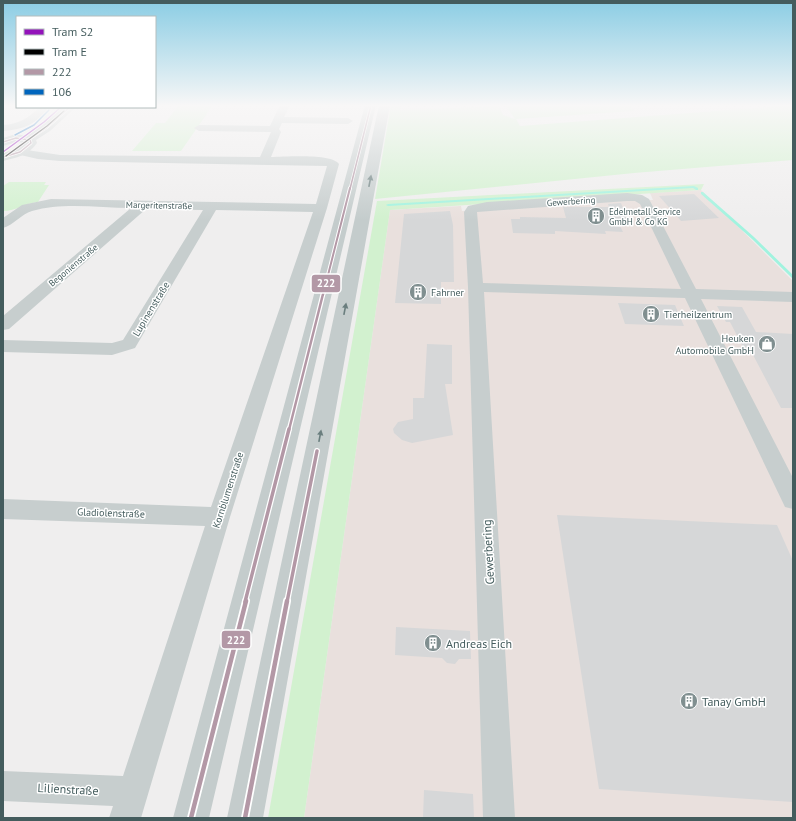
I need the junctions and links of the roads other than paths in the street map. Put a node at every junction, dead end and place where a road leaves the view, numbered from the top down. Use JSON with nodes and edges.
{"nodes":[{"id":1,"x":31,"y":143,"type":"edge"},
{"id":2,"x":271,"y":143,"type":"edge"},
{"id":3,"x":361,"y":143,"type":"edge"},
{"id":4,"x":377,"y":143,"type":"edge"},
{"id":5,"x":20,"y":152,"type":"junction"},
{"id":6,"x":3,"y":157,"type":"edge"},
{"id":7,"x":264,"y":160,"type":"junction"},
{"id":8,"x":143,"y":205,"type":"junction"},
{"id":9,"x":212,"y":206,"type":"junction"},
{"id":10,"x":321,"y":208,"type":"junction"},
{"id":11,"x":3,"y":224,"type":"edge"},
{"id":12,"x":476,"y":287,"type":"junction"},
{"id":13,"x":690,"y":294,"type":"junction"},
{"id":14,"x":793,"y":297,"type":"edge"},
{"id":15,"x":3,"y":325,"type":"edge"},
{"id":16,"x":3,"y":346,"type":"edge"},
{"id":17,"x":793,"y":500,"type":"edge"},
{"id":18,"x":3,"y":509,"type":"edge"},
{"id":19,"x":219,"y":517,"type":"junction"},
{"id":20,"x":3,"y":786,"type":"edge"},
{"id":21,"x":129,"y":805,"type":"edge"},
{"id":22,"x":191,"y":818,"type":"edge"},
{"id":23,"x":245,"y":818,"type":"edge"},
{"id":24,"x":499,"y":818,"type":"edge"}],
"edges":[{"from":1,"to":5,"type":"street"},
{"from":2,"to":7,"type":"street"},
{"from":3,"to":22,"type":"main road"},
{"from":23,"to":4,"type":"main road","one_way":true},
{"from":5,"to":6,"type":"street"},
{"from":5,"to":7,"type":"street"},
{"from":7,"to":10,"type":"street","name":"Kornblumenstraße"},
{"from":8,"to":9,"type":"street","name":"Margeritenstraße"},
{"from":8,"to":11,"type":"street","name":"Margeritenstraße"},
{"from":8,"to":15,"type":"street","name":"Begonienstraße"},
{"from":9,"to":10,"type":"street","name":"Margeritenstraße"},
{"from":9,"to":16,"type":"street","name":"Lupinenstraße"},
{"from":10,"to":19,"type":"street","name":"Kornblumenstraße"},
{"from":12,"to":13,"type":"street"},
{"from":12,"to":13,"type":"street","name":"Gewerbering"},
{"from":12,"to":24,"type":"street","name":"Gewerbering"},
{"from":13,"to":14,"type":"street"},
{"from":13,"to":17,"type":"street","name":"Gewerbering"},
{"from":18,"to":19,"type":"street","name":"Gladiolenstraße"},
{"from":19,"to":21,"type":"street","name":"Kornblumenstraße"},
{"from":20,"to":21,"type":"street","name":"Lilienstraße"}]}
